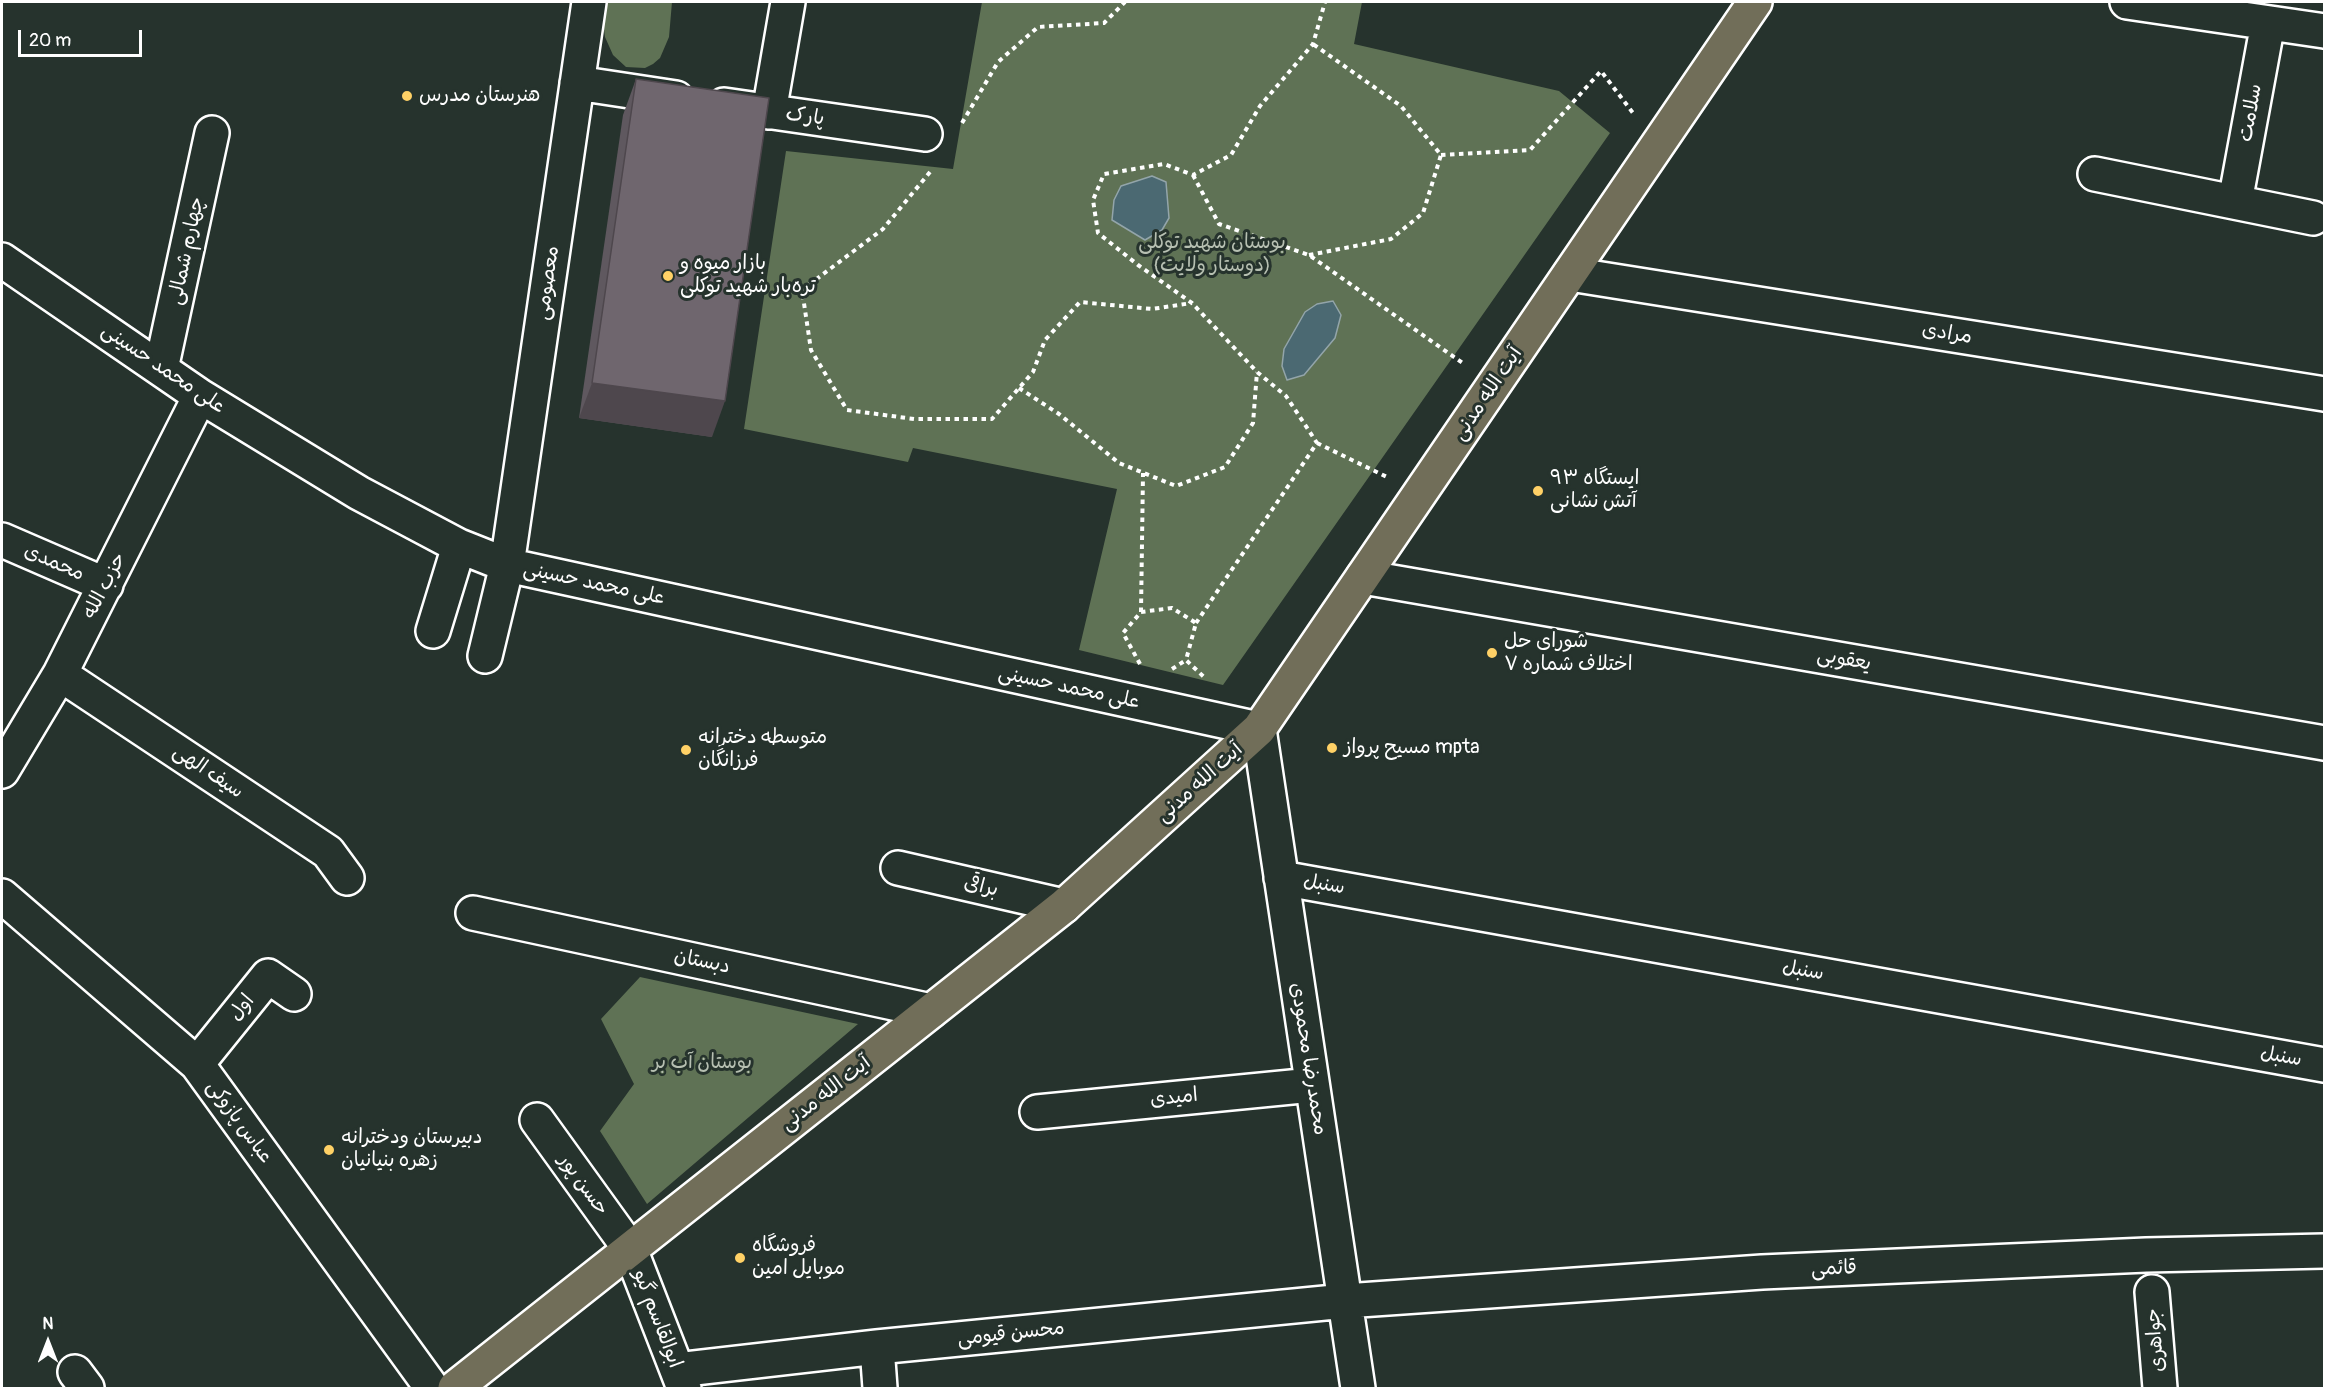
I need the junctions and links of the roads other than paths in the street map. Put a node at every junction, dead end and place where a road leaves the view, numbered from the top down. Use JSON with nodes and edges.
{"nodes":[{"id":1,"x":589,"y":2,"type":"edge"},
{"id":2,"x":788,"y":2,"type":"edge"},
{"id":3,"x":1755,"y":2,"type":"edge"},
{"id":4,"x":2127,"y":2,"type":"edge"},
{"id":5,"x":2268,"y":23,"type":"junction"},
{"id":6,"x":2325,"y":31,"type":"edge"},
{"id":7,"x":577,"y":83,"type":"junction"},
{"id":8,"x":769,"y":112,"type":"junction"},
{"id":9,"x":212,"y":133,"type":"dead end"},
{"id":10,"x":925,"y":134,"type":"road end"},
{"id":11,"x":2095,"y":174,"type":"dead end"},
{"id":12,"x":2235,"y":202,"type":"junction"},
{"id":13,"x":2313,"y":218,"type":"dead end"},
{"id":14,"x":2,"y":260,"type":"edge"},
{"id":15,"x":1570,"y":274,"type":"junction"},
{"id":16,"x":162,"y":369,"type":"junction"},
{"id":17,"x":2325,"y":394,"type":"edge"},
{"id":18,"x":200,"y":396,"type":"junction"},
{"id":19,"x":2,"y":540,"type":"edge"},
{"id":20,"x":459,"y":546,"type":"junction"},
{"id":21,"x":507,"y":565,"type":"junction"},
{"id":22,"x":1363,"y":577,"type":"junction"},
{"id":23,"x":106,"y":585,"type":"junction"},
{"id":24,"x":433,"y":631,"type":"dead end"},
{"id":25,"x":484,"y":656,"type":"dead end"},
{"id":26,"x":60,"y":674,"type":"junction"},
{"id":27,"x":1259,"y":729,"type":"junction"},
{"id":28,"x":2325,"y":743,"type":"edge"},
{"id":29,"x":2,"y":771,"type":"edge"},
{"id":30,"x":898,"y":868,"type":"dead end"},
{"id":31,"x":347,"y":878,"type":"dead end"},
{"id":32,"x":1281,"y":878,"type":"junction"},
{"id":33,"x":2,"y":896,"type":"edge"},
{"id":34,"x":1064,"y":906,"type":"junction"},
{"id":35,"x":473,"y":913,"type":"dead end"},
{"id":36,"x":294,"y":994,"type":"dead end"},
{"id":37,"x":931,"y":1011,"type":"junction"},
{"id":38,"x":197,"y":1064,"type":"junction"},
{"id":39,"x":2325,"y":1065,"type":"edge"},
{"id":40,"x":1312,"y":1085,"type":"junction"},
{"id":41,"x":1037,"y":1112,"type":"dead end"},
{"id":42,"x":537,"y":1120,"type":"dead end"},
{"id":43,"x":630,"y":1250,"type":"junction"},
{"id":44,"x":2325,"y":1251,"type":"edge"},
{"id":45,"x":2152,"y":1292,"type":"dead end"},
{"id":46,"x":1345,"y":1301,"type":"junction"},
{"id":47,"x":877,"y":1347,"type":"junction"},
{"id":48,"x":680,"y":1379,"type":"edge"},
{"id":49,"x":432,"y":1389,"type":"edge"},
{"id":50,"x":455,"y":1389,"type":"edge"},
{"id":51,"x":880,"y":1389,"type":"edge"},
{"id":52,"x":1358,"y":1389,"type":"edge"},
{"id":53,"x":2160,"y":1389,"type":"edge"}],
"edges":[{"from":1,"to":7,"type":"street","name":"معصومی"},
{"from":2,"to":8,"type":"street"},
{"from":3,"to":15,"type":"main road","name":"آیت الله مدنی"},
{"from":4,"to":5,"type":"street"},
{"from":5,"to":6,"type":"street"},
{"from":5,"to":12,"type":"street","name":"سلامت"},
{"from":7,"to":8,"type":"street","name":"پارک"},
{"from":7,"to":21,"type":"street","name":"معصومی"},
{"from":8,"to":10,"type":"street","name":"پارک"},
{"from":9,"to":16,"type":"street","name":"چهارم شمالی"},
{"from":11,"to":12,"type":"street"},
{"from":12,"to":13,"type":"street"},
{"from":14,"to":16,"type":"street","name":"علی محمد حسینی"},
{"from":15,"to":17,"type":"street","name":"مرادی"},
{"from":15,"to":22,"type":"main road","name":"آیت الله مدنی"},
{"from":16,"to":18,"type":"street","name":"علی محمد حسینی"},
{"from":18,"to":20,"type":"street","name":"علی محمد حسینی"},
{"from":18,"to":23,"type":"street","name":"حزب الله"},
{"from":19,"to":23,"type":"street","name":"محمدی"},
{"from":20,"to":21,"type":"street","name":"علی محمد حسینی"},
{"from":20,"to":24,"type":"street"},
{"from":21,"to":25,"type":"street","name":"معصومی"},
{"from":21,"to":27,"type":"street","name":"علی محمد حسینی"},
{"from":22,"to":27,"type":"main road","name":"آیت الله مدنی"},
{"from":22,"to":28,"type":"street","name":"یعقوبی"},
{"from":23,"to":26,"type":"street","name":"حزب الله"},
{"from":26,"to":29,"type":"street","name":"حزب الله"},
{"from":26,"to":31,"type":"street","name":"سیف الهی"},
{"from":27,"to":32,"type":"street","name":"محمدرضا محمودی"},
{"from":27,"to":34,"type":"main road","name":"آیت الله مدنی"},
{"from":30,"to":34,"type":"street","name":"براقی"},
{"from":32,"to":39,"type":"street","name":"سنبل"},
{"from":32,"to":40,"type":"street","name":"محمدرضا محمودی"},
{"from":33,"to":38,"type":"street","name":"عباس پازوکی"},
{"from":34,"to":37,"type":"main road","name":"آیت الله مدنی"},
{"from":35,"to":37,"type":"street","name":"دبستان"},
{"from":36,"to":38,"type":"street","name":"اول"},
{"from":37,"to":43,"type":"main road","name":"آیت الله مدنی"},
{"from":38,"to":49,"type":"street","name":"عباس پازوکی"},
{"from":40,"to":41,"type":"street","name":"امیدی"},
{"from":40,"to":46,"type":"street","name":"محمدرضا محمودی"},
{"from":42,"to":43,"type":"street","name":"حسن پور"},
{"from":43,"to":48,"type":"street","name":"ابوالقاسم گیو"},
{"from":43,"to":50,"type":"main road","name":"آیت الله مدنی"},
{"from":44,"to":46,"type":"street","name":"قائمی"},
{"from":45,"to":53,"type":"street","name":"جواهری"},
{"from":46,"to":47,"type":"street","name":"محسن قیومی"},
{"from":46,"to":52,"type":"street","name":"محمدرضا محمودی"},
{"from":47,"to":48,"type":"street","name":"محسن قیومی"},
{"from":47,"to":51,"type":"street"}]}
